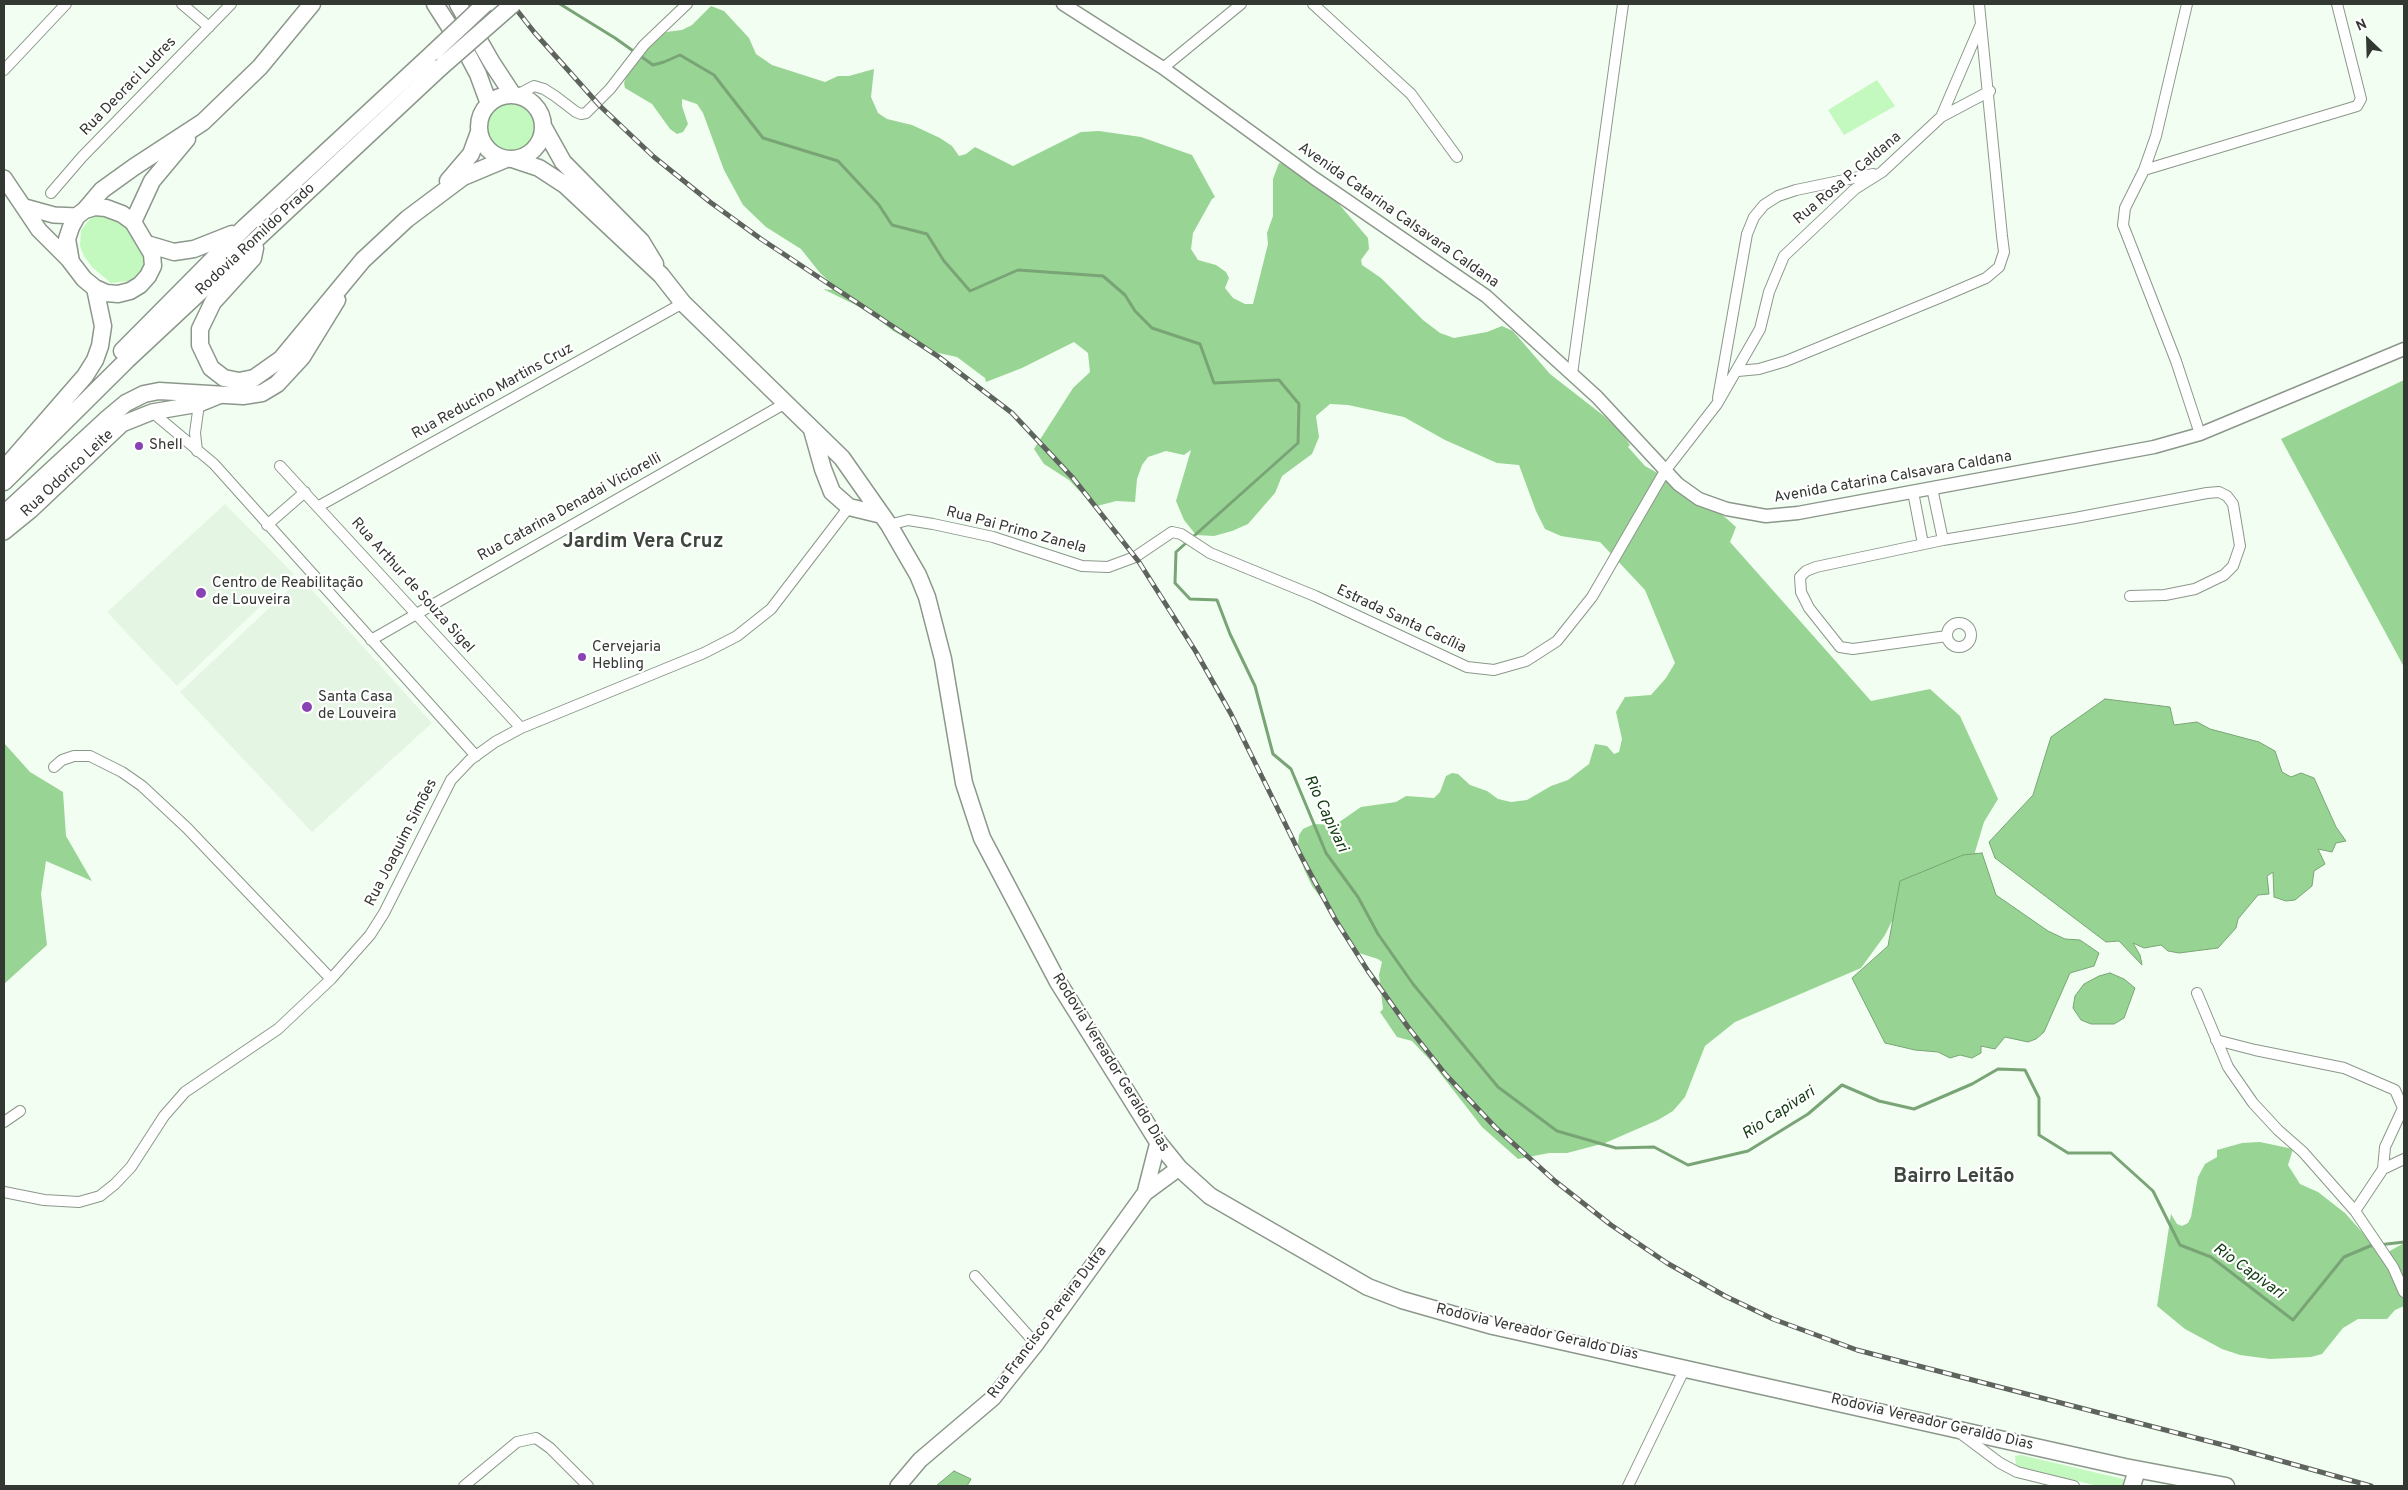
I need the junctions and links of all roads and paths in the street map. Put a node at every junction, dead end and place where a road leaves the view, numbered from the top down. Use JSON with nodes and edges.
{"nodes":[{"id":1,"x":66,"y":4,"type":"edge"},
{"id":2,"x":182,"y":4,"type":"edge"},
{"id":3,"x":231,"y":4,"type":"edge"},
{"id":4,"x":312,"y":4,"type":"edge"},
{"id":5,"x":435,"y":4,"type":"edge"},
{"id":6,"x":458,"y":4,"type":"edge"},
{"id":7,"x":485,"y":4,"type":"edge"},
{"id":8,"x":513,"y":4,"type":"edge"},
{"id":9,"x":687,"y":4,"type":"edge"},
{"id":10,"x":1062,"y":4,"type":"edge"},
{"id":11,"x":1241,"y":4,"type":"edge"},
{"id":12,"x":1313,"y":4,"type":"edge"},
{"id":13,"x":1624,"y":4,"type":"edge"},
{"id":14,"x":1979,"y":4,"type":"edge"},
{"id":15,"x":2187,"y":4,"type":"edge"},
{"id":16,"x":2337,"y":4,"type":"edge"},
{"id":17,"x":1981,"y":22,"type":"junction"},
{"id":18,"x":209,"y":27,"type":"junction"},
{"id":19,"x":1163,"y":68,"type":"junction"},
{"id":20,"x":4,"y":70,"type":"edge"},
{"id":21,"x":1990,"y":91,"type":"junction"},
{"id":22,"x":515,"y":95,"type":"junction"},
{"id":23,"x":489,"y":104,"type":"junction"},
{"id":24,"x":1941,"y":118,"type":"junction"},
{"id":25,"x":544,"y":128,"type":"junction"},
{"id":26,"x":194,"y":129,"type":"junction"},
{"id":27,"x":479,"y":132,"type":"junction"},
{"id":28,"x":1457,"y":157,"type":"dead end"},
{"id":29,"x":511,"y":160,"type":"junction"},
{"id":30,"x":2144,"y":170,"type":"junction"},
{"id":31,"x":1882,"y":172,"type":"junction"},
{"id":32,"x":4,"y":178,"type":"edge"},
{"id":33,"x":51,"y":193,"type":"dead end"},
{"id":34,"x":436,"y":196,"type":"junction"},
{"id":35,"x":25,"y":206,"type":"junction"},
{"id":36,"x":81,"y":213,"type":"junction"},
{"id":37,"x":133,"y":222,"type":"junction"},
{"id":38,"x":245,"y":227,"type":"junction"},
{"id":39,"x":258,"y":239,"type":"junction"},
{"id":40,"x":147,"y":244,"type":"junction"},
{"id":41,"x":71,"y":262,"type":"junction"},
{"id":42,"x":350,"y":275,"type":"junction"},
{"id":43,"x":660,"y":275,"type":"junction"},
{"id":44,"x":95,"y":288,"type":"junction"},
{"id":45,"x":683,"y":303,"type":"junction"},
{"id":46,"x":2404,"y":349,"type":"edge"},
{"id":47,"x":1738,"y":371,"type":"junction"},
{"id":48,"x":1572,"y":374,"type":"junction"},
{"id":49,"x":221,"y":395,"type":"junction"},
{"id":50,"x":199,"y":404,"type":"junction"},
{"id":51,"x":784,"y":404,"type":"junction"},
{"id":52,"x":1717,"y":404,"type":"junction"},
{"id":53,"x":152,"y":412,"type":"junction"},
{"id":54,"x":812,"y":430,"type":"junction"},
{"id":55,"x":2200,"y":434,"type":"junction"},
{"id":56,"x":198,"y":450,"type":"junction"},
{"id":57,"x":842,"y":458,"type":"junction"},
{"id":58,"x":280,"y":466,"type":"dead end"},
{"id":59,"x":4,"y":469,"type":"edge"},
{"id":60,"x":823,"y":469,"type":"junction"},
{"id":61,"x":1665,"y":471,"type":"junction"},
{"id":62,"x":4,"y":482,"type":"edge"},
{"id":63,"x":862,"y":486,"type":"junction"},
{"id":64,"x":1932,"y":488,"type":"junction"},
{"id":65,"x":305,"y":492,"type":"junction"},
{"id":66,"x":1913,"y":492,"type":"junction"},
{"id":67,"x":319,"y":506,"type":"junction"},
{"id":68,"x":849,"y":507,"type":"junction"},
{"id":69,"x":4,"y":514,"type":"edge"},
{"id":70,"x":886,"y":520,"type":"junction"},
{"id":71,"x":267,"y":525,"type":"junction"},
{"id":72,"x":4,"y":532,"type":"edge"},
{"id":73,"x":1943,"y":540,"type":"junction"},
{"id":74,"x":1923,"y":544,"type":"junction"},
{"id":75,"x":1135,"y":557,"type":"joint"},
{"id":76,"x":2130,"y":596,"type":"dead end"},
{"id":77,"x":416,"y":613,"type":"junction"},
{"id":78,"x":1947,"y":636,"type":"dead end"},
{"id":79,"x":371,"y":640,"type":"junction"},
{"id":80,"x":521,"y":728,"type":"junction"},
{"id":81,"x":476,"y":756,"type":"junction"},
{"id":82,"x":54,"y":767,"type":"dead end"},
{"id":83,"x":331,"y":979,"type":"junction"},
{"id":84,"x":2197,"y":993,"type":"dead end"},
{"id":85,"x":2216,"y":1040,"type":"junction"},
{"id":86,"x":2404,"y":1107,"type":"edge"},
{"id":87,"x":20,"y":1111,"type":"dead end"},
{"id":88,"x":4,"y":1122,"type":"edge"},
{"id":89,"x":1158,"y":1142,"type":"junction"},
{"id":90,"x":2404,"y":1159,"type":"edge"},
{"id":91,"x":1179,"y":1168,"type":"junction"},
{"id":92,"x":2383,"y":1169,"type":"junction"},
{"id":93,"x":4,"y":1192,"type":"edge"},
{"id":94,"x":1145,"y":1193,"type":"junction"},
{"id":95,"x":2355,"y":1211,"type":"junction"},
{"id":96,"x":975,"y":1276,"type":"dead end"},
{"id":97,"x":2404,"y":1292,"type":"edge"},
{"id":98,"x":1036,"y":1344,"type":"junction"},
{"id":99,"x":1685,"y":1368,"type":"junction"},
{"id":100,"x":1953,"y":1428,"type":"junction"},
{"id":101,"x":2137,"y":1470,"type":"junction"},
{"id":102,"x":464,"y":1486,"type":"edge"},
{"id":103,"x":588,"y":1486,"type":"edge"},
{"id":104,"x":898,"y":1486,"type":"edge"},
{"id":105,"x":1628,"y":1486,"type":"edge"},
{"id":106,"x":2074,"y":1486,"type":"edge"},
{"id":107,"x":2132,"y":1486,"type":"edge"},
{"id":108,"x":2226,"y":1486,"type":"edge"}],
"edges":[{"from":1,"to":20,"type":"street"},
{"from":2,"to":18,"type":"street"},
{"from":3,"to":18,"type":"street","name":"Rua Deoraci Ludres"},
{"from":4,"to":26,"type":"main road"},
{"from":5,"to":23,"type":"main road"},
{"from":6,"to":22,"type":"main road"},
{"from":7,"to":38,"type":"main road","name":"Rodovia Romildo Prado","bridge":true},
{"from":8,"to":39,"type":"main road","name":"Rodovia Romildo Prado","bridge":true},
{"from":9,"to":22,"type":"street"},
{"from":10,"to":19,"type":"street","name":"Avenida Catarina Calsavara Caldana"},
{"from":11,"to":19,"type":"street"},
{"from":12,"to":28,"type":"street"},
{"from":13,"to":48,"type":"street"},
{"from":14,"to":17,"type":"street"},
{"from":15,"to":30,"type":"street"},
{"from":16,"to":30,"type":"street"},
{"from":17,"to":21,"type":"street"},
{"from":17,"to":24,"type":"street"},
{"from":18,"to":33,"type":"street","name":"Rua Deoraci Ludres"},
{"from":19,"to":48,"type":"street","name":"Avenida Catarina Calsavara Caldana"},
{"from":21,"to":24,"type":"street","name":"Rua Rosa P. Caldana"},
{"from":21,"to":47,"type":"street"},
{"from":22,"to":23,"type":"main road"},
{"from":22,"to":25,"type":"main road"},
{"from":23,"to":27,"type":"main road"},
{"from":24,"to":31,"type":"street","name":"Rua Rosa P. Caldana"},
{"from":25,"to":29,"type":"main road"},
{"from":25,"to":43,"type":"main road","name":"Rodovia Vereador Geraldo Dias"},
{"from":26,"to":36,"type":"main road"},
{"from":26,"to":37,"type":"main road"},
{"from":27,"to":29,"type":"main road"},
{"from":27,"to":34,"type":"main road"},
{"from":29,"to":34,"type":"main road"},
{"from":29,"to":43,"type":"main road","name":"Rodovia Vereador Geraldo Dias"},
{"from":30,"to":55,"type":"street"},
{"from":31,"to":47,"type":"street","name":"Rua Rosa P. Caldana"},
{"from":31,"to":52,"type":"street"},
{"from":32,"to":35,"type":"main road"},
{"from":34,"to":42,"type":"main road"},
{"from":35,"to":36,"type":"main road"},
{"from":35,"to":41,"type":"main road"},
{"from":36,"to":37,"type":"main road"},
{"from":36,"to":41,"type":"main road"},
{"from":37,"to":40,"type":"main road"},
{"from":38,"to":40,"type":"main road"},
{"from":38,"to":59,"type":"main road","name":"Rodovia Romildo Prado"},
{"from":39,"to":42,"type":"main road"},
{"from":39,"to":62,"type":"main road","name":"Rodovia Romildo Prado"},
{"from":40,"to":44,"type":"main road"},
{"from":41,"to":44,"type":"main road"},
{"from":42,"to":49,"type":"main road"},
{"from":43,"to":45,"type":"main road","name":"Rodovia Vereador Geraldo Dias"},
{"from":44,"to":59,"type":"main road"},
{"from":45,"to":51,"type":"main road","name":"Rodovia Vereador Geraldo Dias"},
{"from":45,"to":67,"type":"street","name":"Rua Reducino Martins Cruz"},
{"from":46,"to":55,"type":"street","name":"Avenida Catarina Calsavara Caldana"},
{"from":47,"to":52,"type":"street","name":"Rua Rosa P. Caldana"},
{"from":48,"to":61,"type":"street","name":"Avenida Catarina Calsavara Caldana"},
{"from":49,"to":50,"type":"main road","name":"Rua Odorico Leite"},
{"from":49,"to":69,"type":"main road"},
{"from":50,"to":53,"type":"main road","name":"Rua Odorico Leite"},
{"from":50,"to":56,"type":"street"},
{"from":51,"to":54,"type":"main road","name":"Rodovia Vereador Geraldo Dias"},
{"from":51,"to":77,"type":"street","name":"Rua Catarina Denadai Viciorelli"},
{"from":52,"to":61,"type":"street","name":"Rua Rosa P. Caldana"},
{"from":53,"to":56,"type":"street"},
{"from":53,"to":72,"type":"main road","name":"Rua Odorico Leite"},
{"from":54,"to":57,"type":"main road","name":"Rodovia Vereador Geraldo Dias"},
{"from":54,"to":60,"type":"main road"},
{"from":55,"to":64,"type":"street","name":"Avenida Catarina Calsavara Caldana"},
{"from":56,"to":71,"type":"street"},
{"from":57,"to":60,"type":"main road"},
{"from":57,"to":63,"type":"main road","name":"Rodovia Vereador Geraldo Dias"},
{"from":58,"to":65,"type":"street","name":"Rua Arthur de Souza Sigel"},
{"from":60,"to":68,"type":"main road"},
{"from":61,"to":66,"type":"street","name":"Avenida Catarina Calsavara Caldana"},
{"from":61,"to":75,"type":"street","name":"Estrada Santa Cacília"},
{"from":63,"to":68,"type":"main road"},
{"from":63,"to":70,"type":"main road","name":"Rodovia Vereador Geraldo Dias"},
{"from":64,"to":66,"type":"street","name":"Avenida Catarina Calsavara Caldana"},
{"from":64,"to":73,"type":"street"},
{"from":65,"to":67,"type":"street","name":"Rua Arthur de Souza Sigel"},
{"from":65,"to":71,"type":"street"},
{"from":66,"to":74,"type":"street"},
{"from":67,"to":77,"type":"street","name":"Rua Arthur de Souza Sigel"},
{"from":68,"to":70,"type":"main road"},
{"from":68,"to":80,"type":"street","name":"Rua Joaquim Simões"},
{"from":70,"to":75,"type":"street","name":"Rua Pai Primo Zanela"},
{"from":70,"to":89,"type":"main road","name":"Rodovia Vereador Geraldo Dias"},
{"from":71,"to":79,"type":"street"},
{"from":73,"to":74,"type":"street"},
{"from":73,"to":76,"type":"street"},
{"from":74,"to":78,"type":"street"},
{"from":77,"to":79,"type":"street","name":"Rua Catarina Denadai Viciorelli"},
{"from":77,"to":80,"type":"street","name":"Rua Arthur de Souza Sigel"},
{"from":79,"to":81,"type":"street"},
{"from":80,"to":81,"type":"street","name":"Rua Joaquim Simões"},
{"from":81,"to":83,"type":"street","name":"Rua Joaquim Simões"},
{"from":82,"to":83,"type":"street"},
{"from":83,"to":93,"type":"street","name":"Rua Joaquim Simões"},
{"from":84,"to":85,"type":"street"},
{"from":85,"to":86,"type":"street"},
{"from":85,"to":95,"type":"street"},
{"from":86,"to":92,"type":"street"},
{"from":87,"to":88,"type":"street"},
{"from":89,"to":91,"type":"main road","name":"Rodovia Vereador Geraldo Dias"},
{"from":89,"to":94,"type":"main road","name":"Rua Francisco Pereira Dutra"},
{"from":90,"to":92,"type":"street"},
{"from":91,"to":94,"type":"main road","name":"Rua Francisco Pereira Dutra"},
{"from":91,"to":99,"type":"main road","name":"Rodovia Vereador Geraldo Dias"},
{"from":92,"to":95,"type":"street"},
{"from":94,"to":98,"type":"main road","name":"Rua Francisco Pereira Dutra"},
{"from":95,"to":97,"type":"street"},
{"from":96,"to":98,"type":"street"},
{"from":98,"to":104,"type":"main road","name":"Rua Francisco Pereira Dutra"},
{"from":99,"to":100,"type":"main road","name":"Rodovia Vereador Geraldo Dias"},
{"from":99,"to":105,"type":"street"},
{"from":100,"to":101,"type":"main road","name":"Rodovia Vereador Geraldo Dias"},
{"from":100,"to":106,"type":"street"},
{"from":101,"to":107,"type":"main road"},
{"from":101,"to":108,"type":"main road","name":"Rodovia Vereador Geraldo Dias"},
{"from":102,"to":103,"type":"street"}]}
